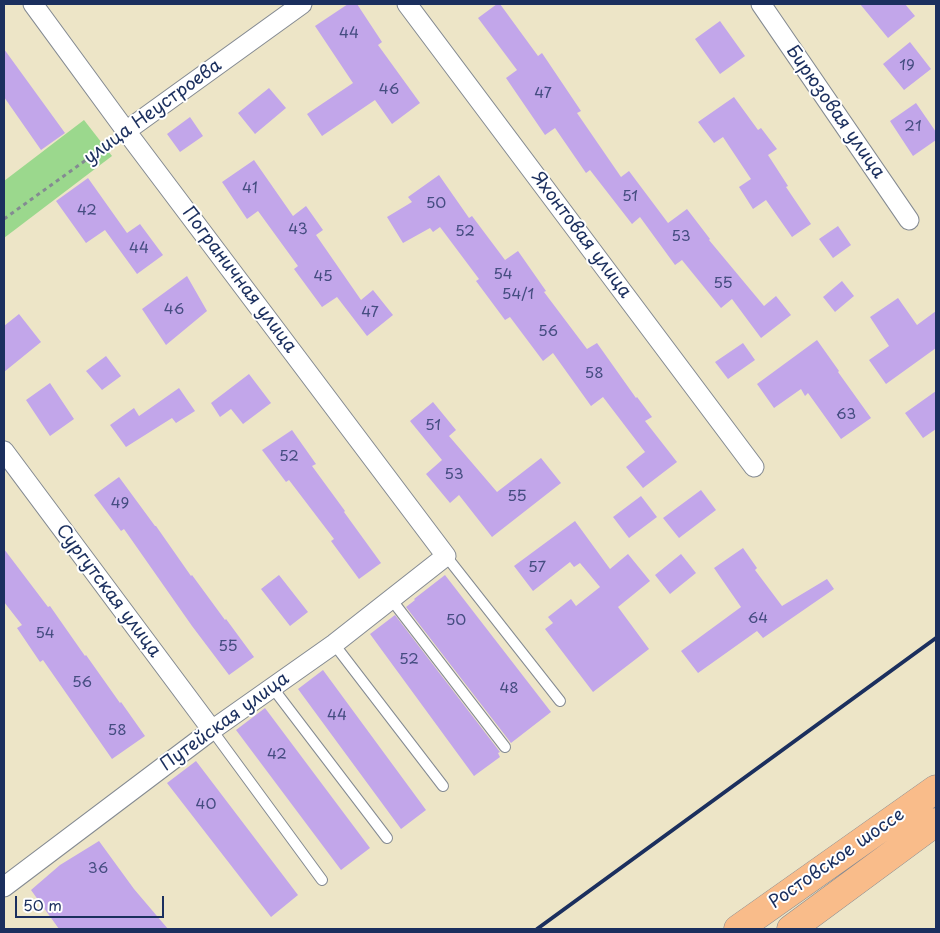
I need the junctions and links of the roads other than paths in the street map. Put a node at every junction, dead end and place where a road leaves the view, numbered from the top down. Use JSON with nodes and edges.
{"nodes":[{"id":1,"x":33,"y":4,"type":"edge"},
{"id":2,"x":302,"y":4,"type":"edge"},
{"id":3,"x":407,"y":4,"type":"edge"},
{"id":4,"x":760,"y":4,"type":"edge"},
{"id":5,"x":126,"y":131,"type":"junction"},
{"id":6,"x":909,"y":220,"type":"dead end"},
{"id":7,"x":4,"y":451,"type":"edge"},
{"id":8,"x":754,"y":467,"type":"dead end"},
{"id":9,"x":446,"y":556,"type":"junction"},
{"id":10,"x":391,"y":599,"type":"junction"},
{"id":11,"x":334,"y":644,"type":"junction"},
{"id":12,"x":272,"y":687,"type":"junction"},
{"id":13,"x":560,"y":701,"type":"dead end"},
{"id":14,"x":212,"y":730,"type":"junction"},
{"id":15,"x":505,"y":747,"type":"dead end"},
{"id":16,"x":443,"y":786,"type":"dead end"},
{"id":17,"x":936,"y":789,"type":"edge"},
{"id":18,"x":936,"y":822,"type":"edge"},
{"id":19,"x":387,"y":838,"type":"dead end"},
{"id":20,"x":322,"y":880,"type":"dead end"},
{"id":21,"x":4,"y":886,"type":"edge"},
{"id":22,"x":738,"y":929,"type":"edge"},
{"id":23,"x":791,"y":929,"type":"edge"}],
"edges":[{"from":1,"to":5,"type":"street","name":"Пограничная улица"},
{"from":2,"to":5,"type":"street","name":"улица Неустроева"},
{"from":3,"to":8,"type":"street","name":"Яхонтовая улица"},
{"from":4,"to":6,"type":"street","name":"Бирюзовая улица"},
{"from":5,"to":9,"type":"street","name":"Пограничная улица"},
{"from":7,"to":14,"type":"street","name":"Сургутская улица"},
{"from":9,"to":10,"type":"street","name":"Путейская улица"},
{"from":9,"to":13,"type":"lane"},
{"from":10,"to":11,"type":"street","name":"Путейская улица"},
{"from":10,"to":15,"type":"lane"},
{"from":11,"to":12,"type":"street","name":"Путейская улица"},
{"from":11,"to":16,"type":"lane"},
{"from":12,"to":14,"type":"street","name":"Путейская улица"},
{"from":12,"to":19,"type":"lane"},
{"from":14,"to":20,"type":"lane"},
{"from":14,"to":21,"type":"street","name":"Путейская улица"},
{"from":17,"to":22,"type":"highway","name":"Ростовское шоссе"},
{"from":18,"to":23,"type":"highway","name":"Ростовское шоссе"}]}
